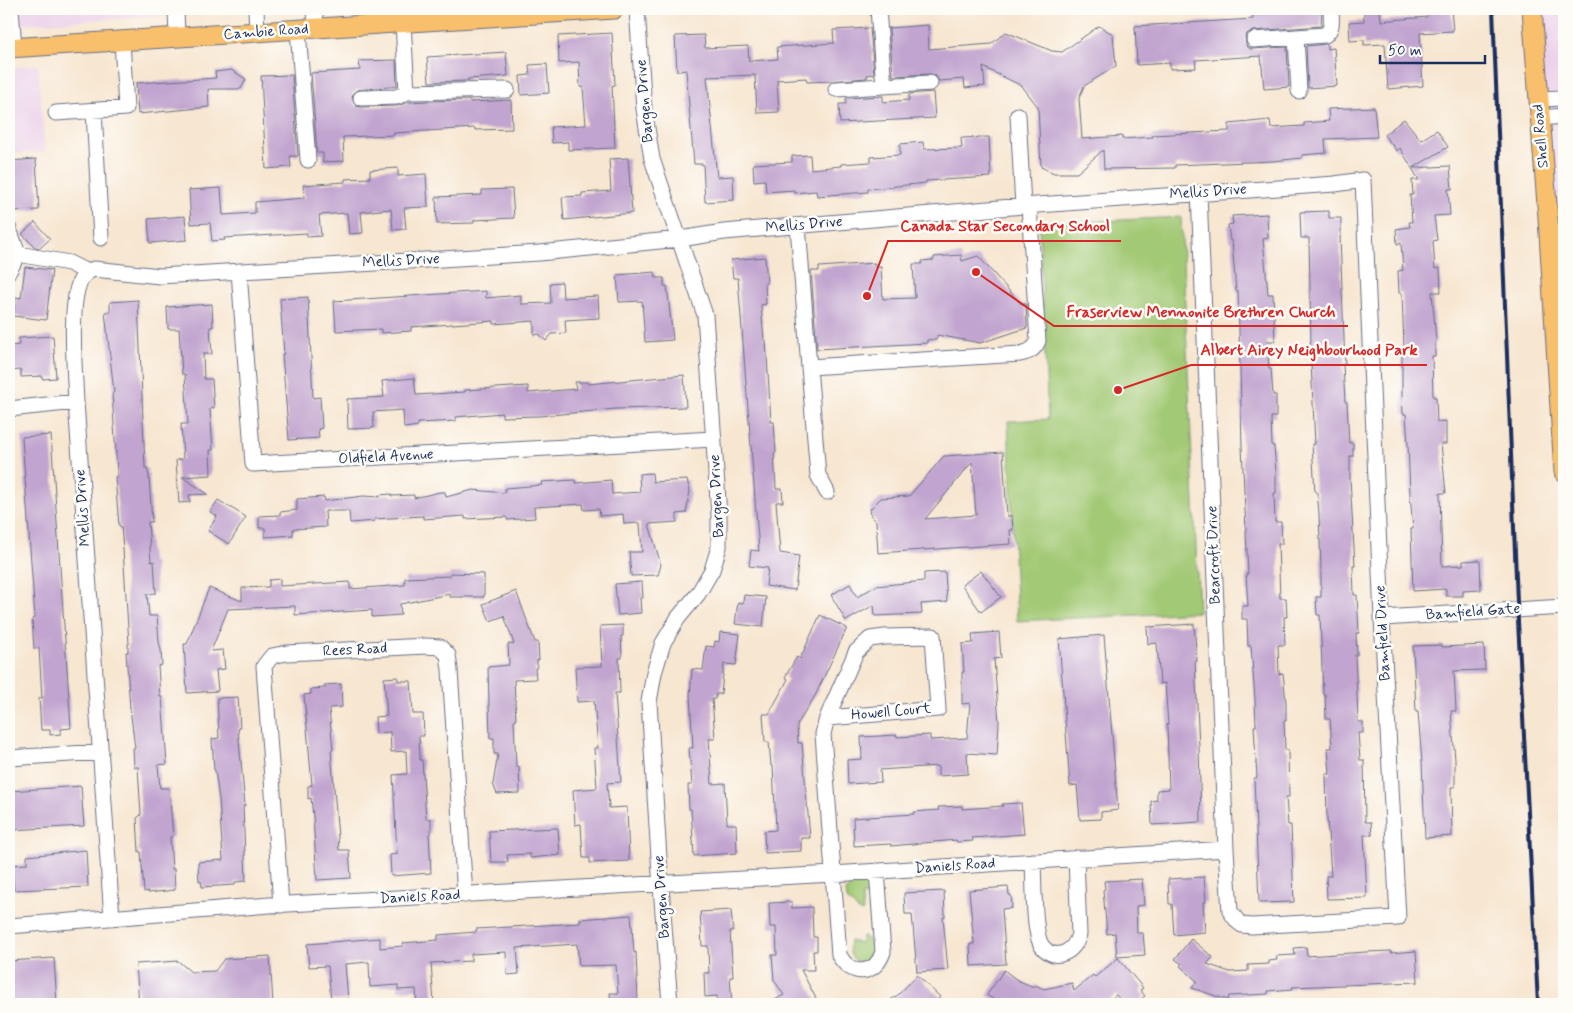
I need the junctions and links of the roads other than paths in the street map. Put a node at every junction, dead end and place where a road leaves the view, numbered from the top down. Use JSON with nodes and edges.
{"nodes":[{"id":1,"x":11,"y":9,"type":"edge"},
{"id":2,"x":176,"y":9,"type":"edge"},
{"id":3,"x":256,"y":9,"type":"edge"},
{"id":4,"x":315,"y":9,"type":"edge"},
{"id":5,"x":614,"y":9,"type":"edge"},
{"id":6,"x":637,"y":9,"type":"edge"},
{"id":7,"x":878,"y":9,"type":"edge"},
{"id":8,"x":1330,"y":9,"type":"edge"},
{"id":9,"x":1532,"y":9,"type":"edge"},
{"id":10,"x":403,"y":23,"type":"junction"},
{"id":11,"x":307,"y":29,"type":"junction"},
{"id":12,"x":257,"y":32,"type":"junction"},
{"id":13,"x":1296,"y":37,"type":"junction"},
{"id":14,"x":177,"y":38,"type":"junction"},
{"id":15,"x":1254,"y":40,"type":"dead end"},
{"id":16,"x":122,"y":41,"type":"junction"},
{"id":17,"x":11,"y":48,"type":"edge"},
{"id":18,"x":930,"y":83,"type":"dead end"},
{"id":19,"x":884,"y":86,"type":"junction"},
{"id":20,"x":836,"y":89,"type":"dead end"},
{"id":21,"x":508,"y":90,"type":"dead end"},
{"id":22,"x":1299,"y":91,"type":"dead end"},
{"id":23,"x":407,"y":92,"type":"junction"},
{"id":24,"x":361,"y":98,"type":"dead end"},
{"id":25,"x":1564,"y":98,"type":"edge"},
{"id":26,"x":1539,"y":108,"type":"junction"},
{"id":27,"x":94,"y":111,"type":"junction"},
{"id":28,"x":56,"y":113,"type":"dead end"},
{"id":29,"x":1018,"y":115,"type":"dead end"},
{"id":30,"x":1564,"y":116,"type":"edge"},
{"id":31,"x":308,"y":160,"type":"dead end"},
{"id":32,"x":1363,"y":180,"type":"joint"},
{"id":33,"x":1199,"y":193,"type":"junction"},
{"id":34,"x":1026,"y":206,"type":"junction"},
{"id":35,"x":798,"y":226,"type":"junction"},
{"id":36,"x":9,"y":229,"type":"edge"},
{"id":37,"x":102,"y":238,"type":"dead end"},
{"id":38,"x":680,"y":239,"type":"junction"},
{"id":39,"x":18,"y":254,"type":"junction"},
{"id":40,"x":9,"y":271,"type":"edge"},
{"id":41,"x":239,"y":271,"type":"junction"},
{"id":42,"x":87,"y":272,"type":"junction"},
{"id":43,"x":809,"y":367,"type":"junction"},
{"id":44,"x":76,"y":402,"type":"junction"},
{"id":45,"x":9,"y":409,"type":"edge"},
{"id":46,"x":714,"y":439,"type":"junction"},
{"id":47,"x":1564,"y":472,"type":"edge"},
{"id":48,"x":827,"y":492,"type":"dead end"},
{"id":49,"x":1564,"y":607,"type":"edge"},
{"id":50,"x":1382,"y":618,"type":"junction"},
{"id":51,"x":827,"y":718,"type":"junction"},
{"id":52,"x":101,"y":752,"type":"junction"},
{"id":53,"x":9,"y":758,"type":"edge"},
{"id":54,"x":1226,"y":849,"type":"junction"},
{"id":55,"x":1076,"y":858,"type":"junction"},
{"id":56,"x":1033,"y":861,"type":"junction"},
{"id":57,"x":878,"y":871,"type":"junction"},
{"id":58,"x":832,"y":874,"type":"junction"},
{"id":59,"x":661,"y":883,"type":"junction"},
{"id":60,"x":465,"y":895,"type":"junction"},
{"id":61,"x":281,"y":905,"type":"junction"},
{"id":62,"x":1233,"y":917,"type":"joint"},
{"id":63,"x":112,"y":918,"type":"junction"},
{"id":64,"x":9,"y":926,"type":"edge"},
{"id":65,"x":670,"y":1004,"type":"edge"}],
"edges":[{"from":1,"to":17,"type":"street"},
{"from":2,"to":14,"type":"street"},
{"from":3,"to":12,"type":"street"},
{"from":4,"to":11,"type":"street"},
{"from":5,"to":10,"type":"main road","name":"Cambie Road"},
{"from":6,"to":38,"type":"street","name":"Bargen Drive"},
{"from":7,"to":19,"type":"street"},
{"from":8,"to":13,"type":"street"},
{"from":9,"to":26,"type":"main road","name":"Shell Road"},
{"from":10,"to":11,"type":"main road","name":"Cambie Road"},
{"from":10,"to":23,"type":"street"},
{"from":11,"to":12,"type":"main road","name":"Cambie Road"},
{"from":11,"to":31,"type":"street"},
{"from":12,"to":14,"type":"main road","name":"Cambie Road"},
{"from":13,"to":15,"type":"street"},
{"from":13,"to":22,"type":"street"},
{"from":14,"to":16,"type":"main road","name":"Cambie Road"},
{"from":16,"to":17,"type":"main road","name":"Cambie Road"},
{"from":16,"to":27,"type":"street"},
{"from":18,"to":19,"type":"street"},
{"from":19,"to":20,"type":"street"},
{"from":21,"to":23,"type":"street"},
{"from":23,"to":24,"type":"street"},
{"from":25,"to":26,"type":"street"},
{"from":26,"to":30,"type":"street"},
{"from":26,"to":47,"type":"main road","name":"Shell Road"},
{"from":27,"to":28,"type":"street"},
{"from":27,"to":37,"type":"street"},
{"from":29,"to":34,"type":"street"},
{"from":32,"to":33,"type":"street","name":"Mellis Drive"},
{"from":32,"to":50,"type":"street","name":"Bamfield Drive"},
{"from":33,"to":34,"type":"street","name":"Mellis Drive"},
{"from":33,"to":54,"type":"street","name":"Bearcroft Drive"},
{"from":34,"to":35,"type":"street","name":"Mellis Drive"},
{"from":34,"to":43,"type":"street"},
{"from":35,"to":38,"type":"street","name":"Mellis Drive"},
{"from":35,"to":43,"type":"street"},
{"from":36,"to":39,"type":"street"},
{"from":38,"to":41,"type":"street","name":"Mellis Drive"},
{"from":38,"to":46,"type":"street","name":"Bargen Drive"},
{"from":39,"to":40,"type":"street"},
{"from":39,"to":42,"type":"street"},
{"from":41,"to":42,"type":"street","name":"Mellis Drive"},
{"from":41,"to":46,"type":"street","name":"Oldfield Avenue"},
{"from":42,"to":44,"type":"street","name":"Mellis Drive"},
{"from":43,"to":48,"type":"street"},
{"from":44,"to":45,"type":"street"},
{"from":44,"to":52,"type":"street","name":"Mellis Drive"},
{"from":46,"to":59,"type":"street","name":"Bargen Drive"},
{"from":49,"to":50,"type":"street","name":"Bamfield Gate"},
{"from":50,"to":62,"type":"street","name":"Bamfield Drive"},
{"from":51,"to":51,"type":"street","name":"Howell Court"},
{"from":51,"to":58,"type":"street","name":"Howell Court"},
{"from":52,"to":53,"type":"street"},
{"from":52,"to":63,"type":"street","name":"Mellis Drive"},
{"from":54,"to":55,"type":"street","name":"Daniels Road"},
{"from":54,"to":62,"type":"street","name":"Bearcroft Drive"},
{"from":55,"to":56,"type":"street","name":"Daniels Road"},
{"from":55,"to":56,"type":"street"},
{"from":56,"to":57,"type":"street","name":"Daniels Road"},
{"from":57,"to":58,"type":"street","name":"Daniels Road"},
{"from":57,"to":58,"type":"street"},
{"from":58,"to":59,"type":"street","name":"Daniels Road"},
{"from":59,"to":60,"type":"street","name":"Daniels Road"},
{"from":59,"to":65,"type":"street","name":"Bargen Drive"},
{"from":60,"to":61,"type":"street","name":"Daniels Road"},
{"from":60,"to":61,"type":"street","name":"Rees Road"},
{"from":61,"to":63,"type":"street","name":"Daniels Road"},
{"from":63,"to":64,"type":"street","name":"Daniels Road"}]}
